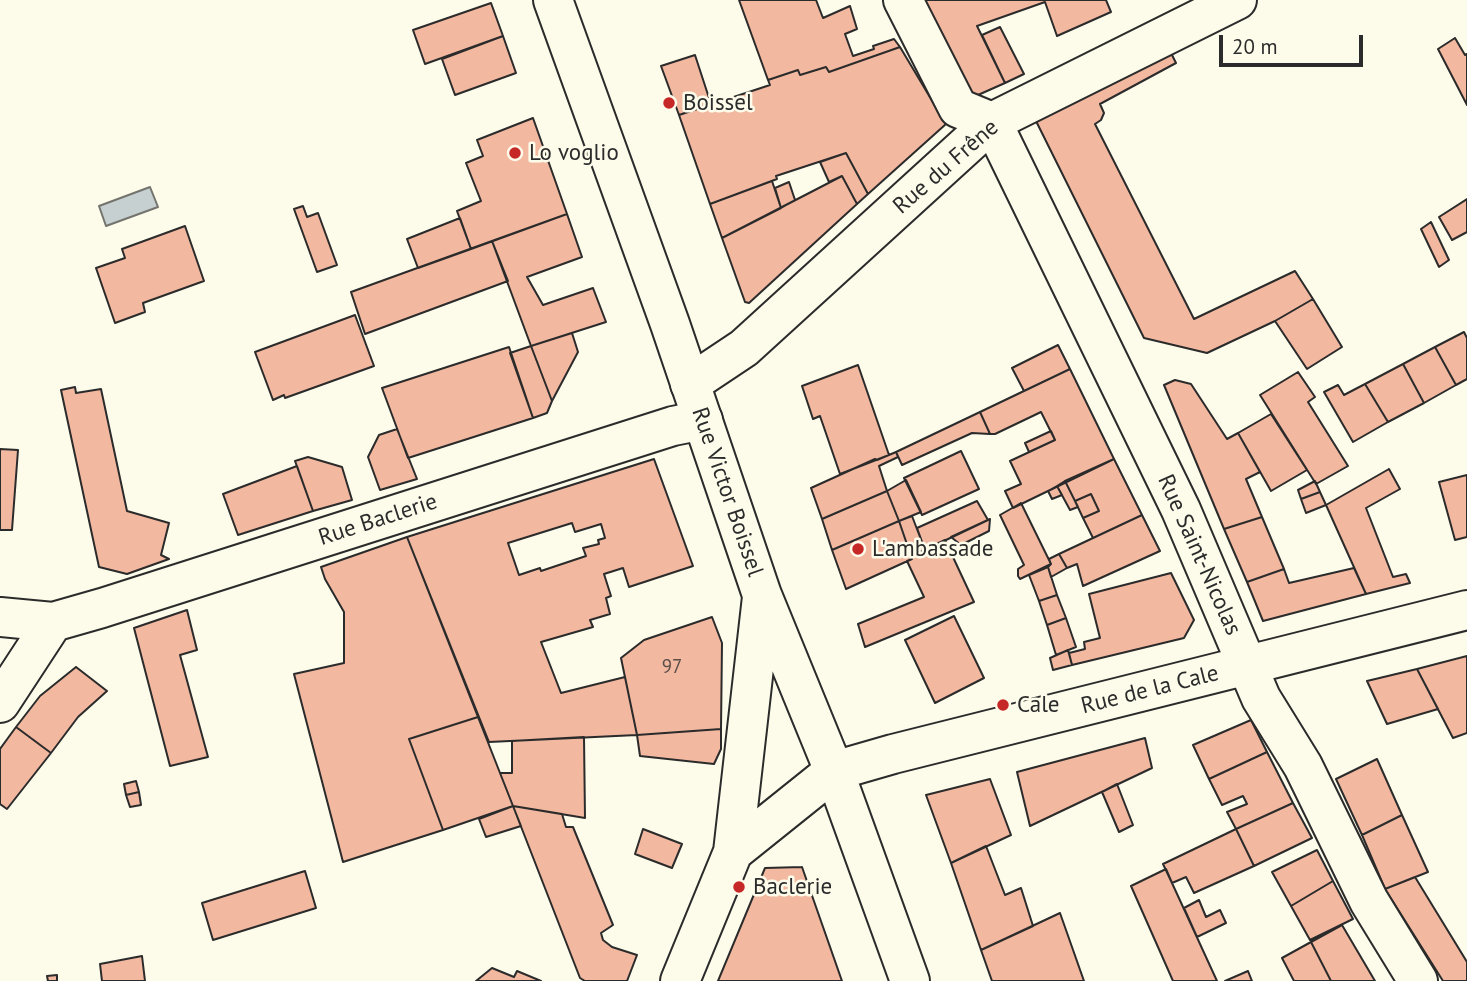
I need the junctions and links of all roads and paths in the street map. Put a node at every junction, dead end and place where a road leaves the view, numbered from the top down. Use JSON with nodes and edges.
{"nodes":[{"id":1,"x":553,"y":0,"type":"edge"},
{"id":2,"x":903,"y":0,"type":"edge"},
{"id":3,"x":1237,"y":0,"type":"edge"},
{"id":4,"x":992,"y":122,"type":"junction"},
{"id":5,"x":690,"y":384,"type":"junction"},
{"id":6,"x":704,"y":420,"type":"junction"},
{"id":7,"x":762,"y":595,"type":"junction"},
{"id":8,"x":1467,"y":610,"type":"edge"},
{"id":9,"x":0,"y":617,"type":"edge"},
{"id":10,"x":53,"y":622,"type":"junction"},
{"id":11,"x":1248,"y":666,"type":"junction"},
{"id":12,"x":0,"y":703,"type":"edge"},
{"id":13,"x":834,"y":771,"type":"junction"},
{"id":14,"x":733,"y":852,"type":"junction"},
{"id":15,"x":680,"y":981,"type":"edge"},
{"id":16,"x":910,"y":981,"type":"edge"},
{"id":17,"x":1418,"y":981,"type":"edge"}],
"edges":[{"from":1,"to":5,"type":"street","name":"Rue Victor Boissel"},
{"from":2,"to":4,"type":"street"},
{"from":3,"to":4,"type":"street","name":"Rue du Frêne"},
{"from":4,"to":5,"type":"street","name":"Rue du Frêne"},
{"from":4,"to":11,"type":"street","name":"Rue Saint-Nicolas"},
{"from":5,"to":6,"type":"street","name":"Rue Victor Boissel"},
{"from":6,"to":7,"type":"street","name":"Rue Victor Boissel"},
{"from":6,"to":10,"type":"street","name":"Rue Baclerie"},
{"from":7,"to":13,"type":"street","name":"Rue Victor Boissel"},
{"from":7,"to":14,"type":"street"},
{"from":8,"to":11,"type":"street","name":"Rue de la Cale"},
{"from":9,"to":10,"type":"street","name":"Rue Baclerie"},
{"from":10,"to":12,"type":"street"},
{"from":11,"to":13,"type":"street","name":"Rue de la Cale"},
{"from":11,"to":17,"type":"street","name":"Rue Saint-Nicolas"},
{"from":13,"to":14,"type":"street"},
{"from":13,"to":16,"type":"street","name":"Rue Victor Boissel"},
{"from":14,"to":15,"type":"street"}]}
